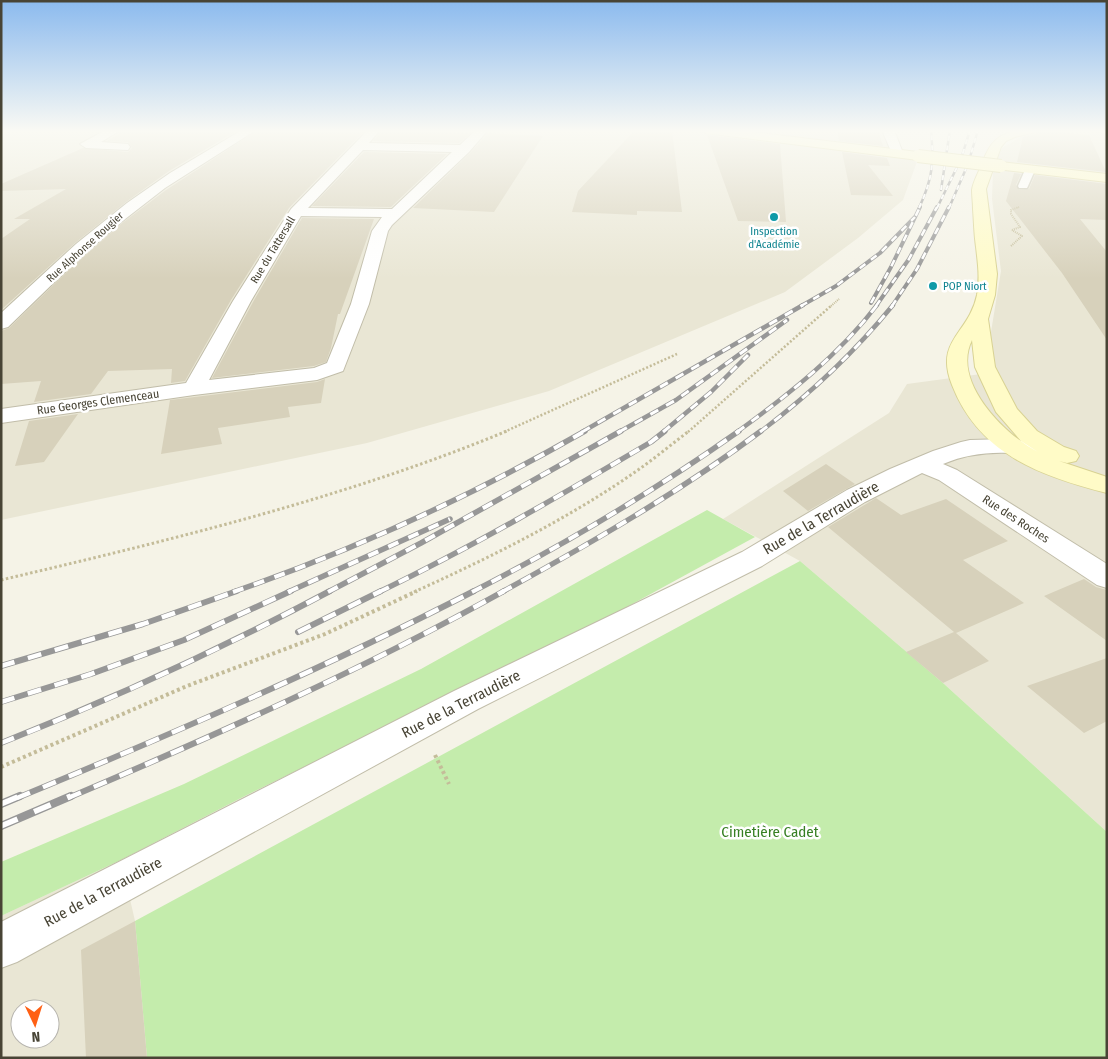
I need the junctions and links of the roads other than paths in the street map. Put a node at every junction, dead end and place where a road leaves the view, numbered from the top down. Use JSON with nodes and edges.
{"nodes":[{"id":1,"x":169,"y":179,"type":"edge"},
{"id":2,"x":327,"y":179,"type":"edge"},
{"id":3,"x":431,"y":179,"type":"edge"},
{"id":4,"x":983,"y":179,"type":"edge"},
{"id":5,"x":1026,"y":179,"type":"edge"},
{"id":6,"x":1023,"y":186,"type":"dead end"},
{"id":7,"x":296,"y":212,"type":"junction"},
{"id":8,"x":393,"y":214,"type":"junction"},
{"id":9,"x":979,"y":319,"type":"junction"},
{"id":10,"x":1,"y":323,"type":"edge"},
{"id":11,"x":194,"y":388,"type":"junction"},
{"id":12,"x":1,"y":416,"type":"edge"},
{"id":13,"x":1008,"y":446,"type":"junction"},
{"id":14,"x":1052,"y":460,"type":"junction"},
{"id":15,"x":923,"y":465,"type":"junction"},
{"id":16,"x":1107,"y":468,"type":"edge"},
{"id":17,"x":1107,"y":485,"type":"edge"},
{"id":18,"x":1107,"y":578,"type":"edge"},
{"id":19,"x":1,"y":946,"type":"edge"}],
"edges":[{"from":1,"to":10,"type":"street","name":"Rue Alphonse Rougier"},
{"from":2,"to":7,"type":"street","name":"Rue du Tattersall"},
{"from":3,"to":8,"type":"street"},
{"from":4,"to":9,"type":"main road"},
{"from":5,"to":6,"type":"lane"},
{"from":7,"to":8,"type":"street"},
{"from":7,"to":11,"type":"street","name":"Rue du Tattersall"},
{"from":8,"to":11,"type":"street","name":"Rue Georges Clemenceau"},
{"from":9,"to":13,"type":"main road"},
{"from":9,"to":14,"type":"main road"},
{"from":11,"to":12,"type":"street","name":"Rue Georges Clemenceau"},
{"from":13,"to":14,"type":"main road"},
{"from":13,"to":15,"type":"street","name":"Rue de la Terraudière"},
{"from":14,"to":15,"type":"street","name":"Rue de la Terraudière"},
{"from":14,"to":16,"type":"main road","name":"Rue de la Terraudière"},
{"from":14,"to":17,"type":"main road","name":"Rue de la Terraudière"},
{"from":15,"to":18,"type":"street","name":"Rue des Roches"},
{"from":15,"to":19,"type":"street","name":"Rue de la Terraudière"}]}
